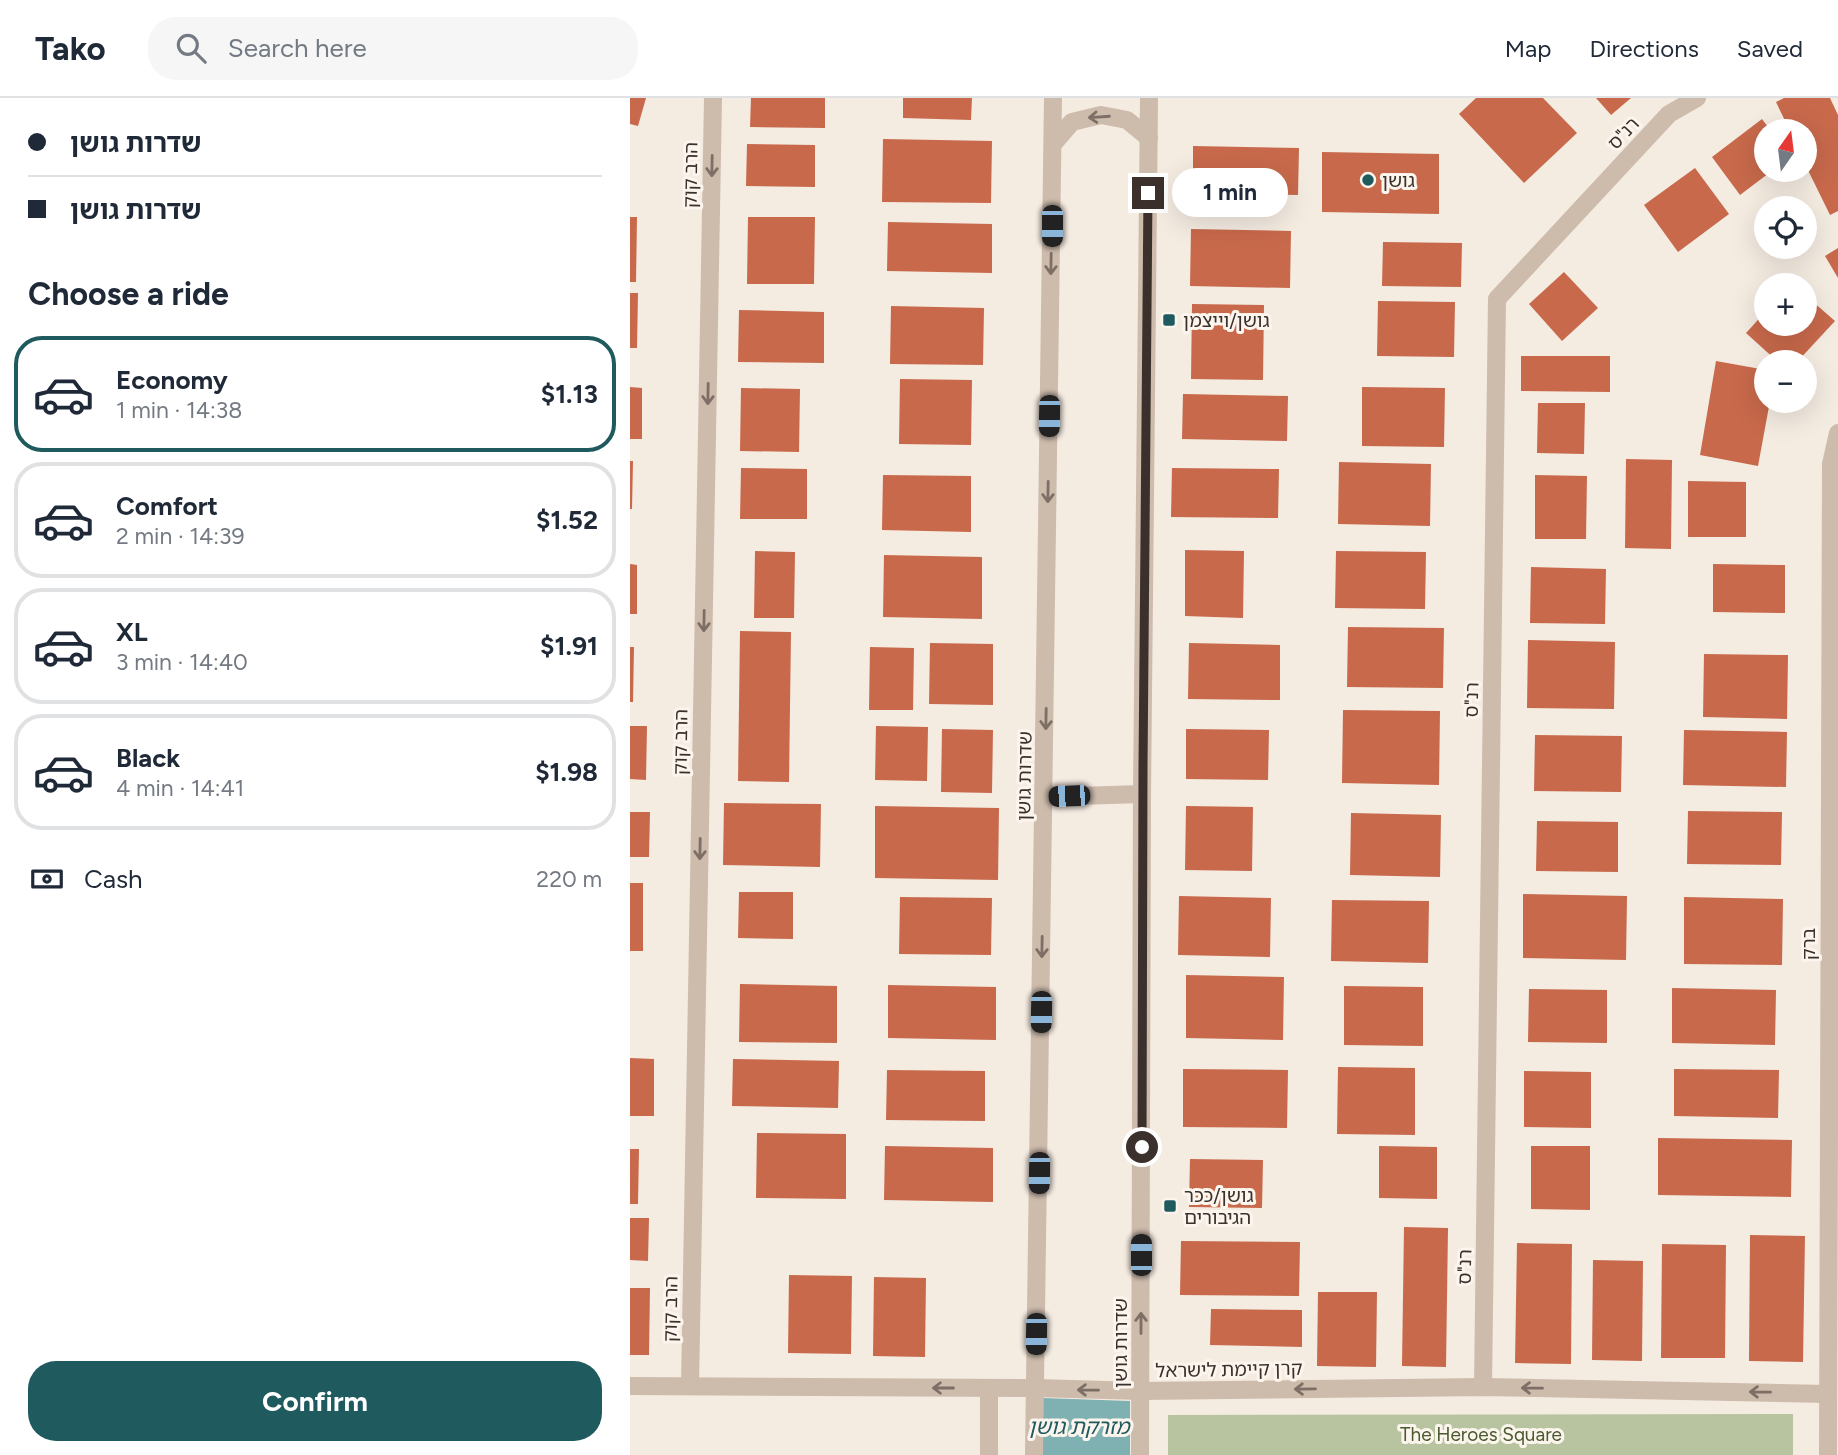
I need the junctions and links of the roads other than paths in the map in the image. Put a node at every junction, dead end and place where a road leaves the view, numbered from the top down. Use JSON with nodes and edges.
{"nodes":[{"id":1,"x":713,"y":98,"type":"edge"},
{"id":2,"x":1053,"y":98,"type":"edge"},
{"id":3,"x":1149,"y":98,"type":"edge"},
{"id":4,"x":1698,"y":98,"type":"edge"},
{"id":5,"x":1149,"y":138,"type":"junction"},
{"id":6,"x":1053,"y":144,"type":"junction"},
{"id":7,"x":1838,"y":433,"type":"edge"},
{"id":8,"x":1142,"y":794,"type":"junction"},
{"id":9,"x":1045,"y":797,"type":"junction"},
{"id":10,"x":630,"y":1386,"type":"edge"},
{"id":11,"x":690,"y":1386,"type":"junction"},
{"id":12,"x":1483,"y":1387,"type":"junction"},
{"id":13,"x":989,"y":1388,"type":"junction"},
{"id":14,"x":1035,"y":1388,"type":"junction"},
{"id":15,"x":1141,"y":1391,"type":"junction"},
{"id":16,"x":1828,"y":1394,"type":"junction"},
{"id":17,"x":989,"y":1455,"type":"edge"},
{"id":18,"x":1034,"y":1455,"type":"edge"},
{"id":19,"x":1140,"y":1455,"type":"edge"},
{"id":20,"x":1828,"y":1455,"type":"edge"}],
"edges":[{"from":1,"to":11,"type":"street","name":"הרב קוק","one_way":true},
{"from":2,"to":6,"type":"street","name":"שדרות גושן"},
{"from":3,"to":5,"type":"street","name":"שדרות גושן"},
{"from":4,"to":12,"type":"street","name":"רנ\"ס"},
{"from":5,"to":6,"type":"street","one_way":true},
{"from":5,"to":8,"type":"street","name":"שדרות גושן"},
{"from":6,"to":9,"type":"street","name":"שדרות גושן","one_way":true},
{"from":7,"to":16,"type":"street","name":"ברק"},
{"from":8,"to":9,"type":"street"},
{"from":15,"to":8,"type":"street","name":"שדרות גושן","one_way":true},
{"from":9,"to":14,"type":"street","name":"שדרות גושן","one_way":true},
{"from":10,"to":11,"type":"street","name":"קרן קיימת לישראל"},
{"from":13,"to":11,"type":"street","name":"קרן קיימת לישראל","one_way":true},
{"from":12,"to":15,"type":"street","name":"קרן קיימת לישראל","one_way":true},
{"from":16,"to":12,"type":"street","name":"קרן קיימת לישראל","one_way":true},
{"from":13,"to":14,"type":"street","name":"קרן קיימת לישראל"},
{"from":13,"to":17,"type":"street"},
{"from":15,"to":14,"type":"street","name":"קרן קיימת לישראל","one_way":true},
{"from":14,"to":18,"type":"street","name":"שדרות גושן"},
{"from":15,"to":19,"type":"street","name":"שדרות גושן"},
{"from":16,"to":20,"type":"street","name":"ברק"}]}
